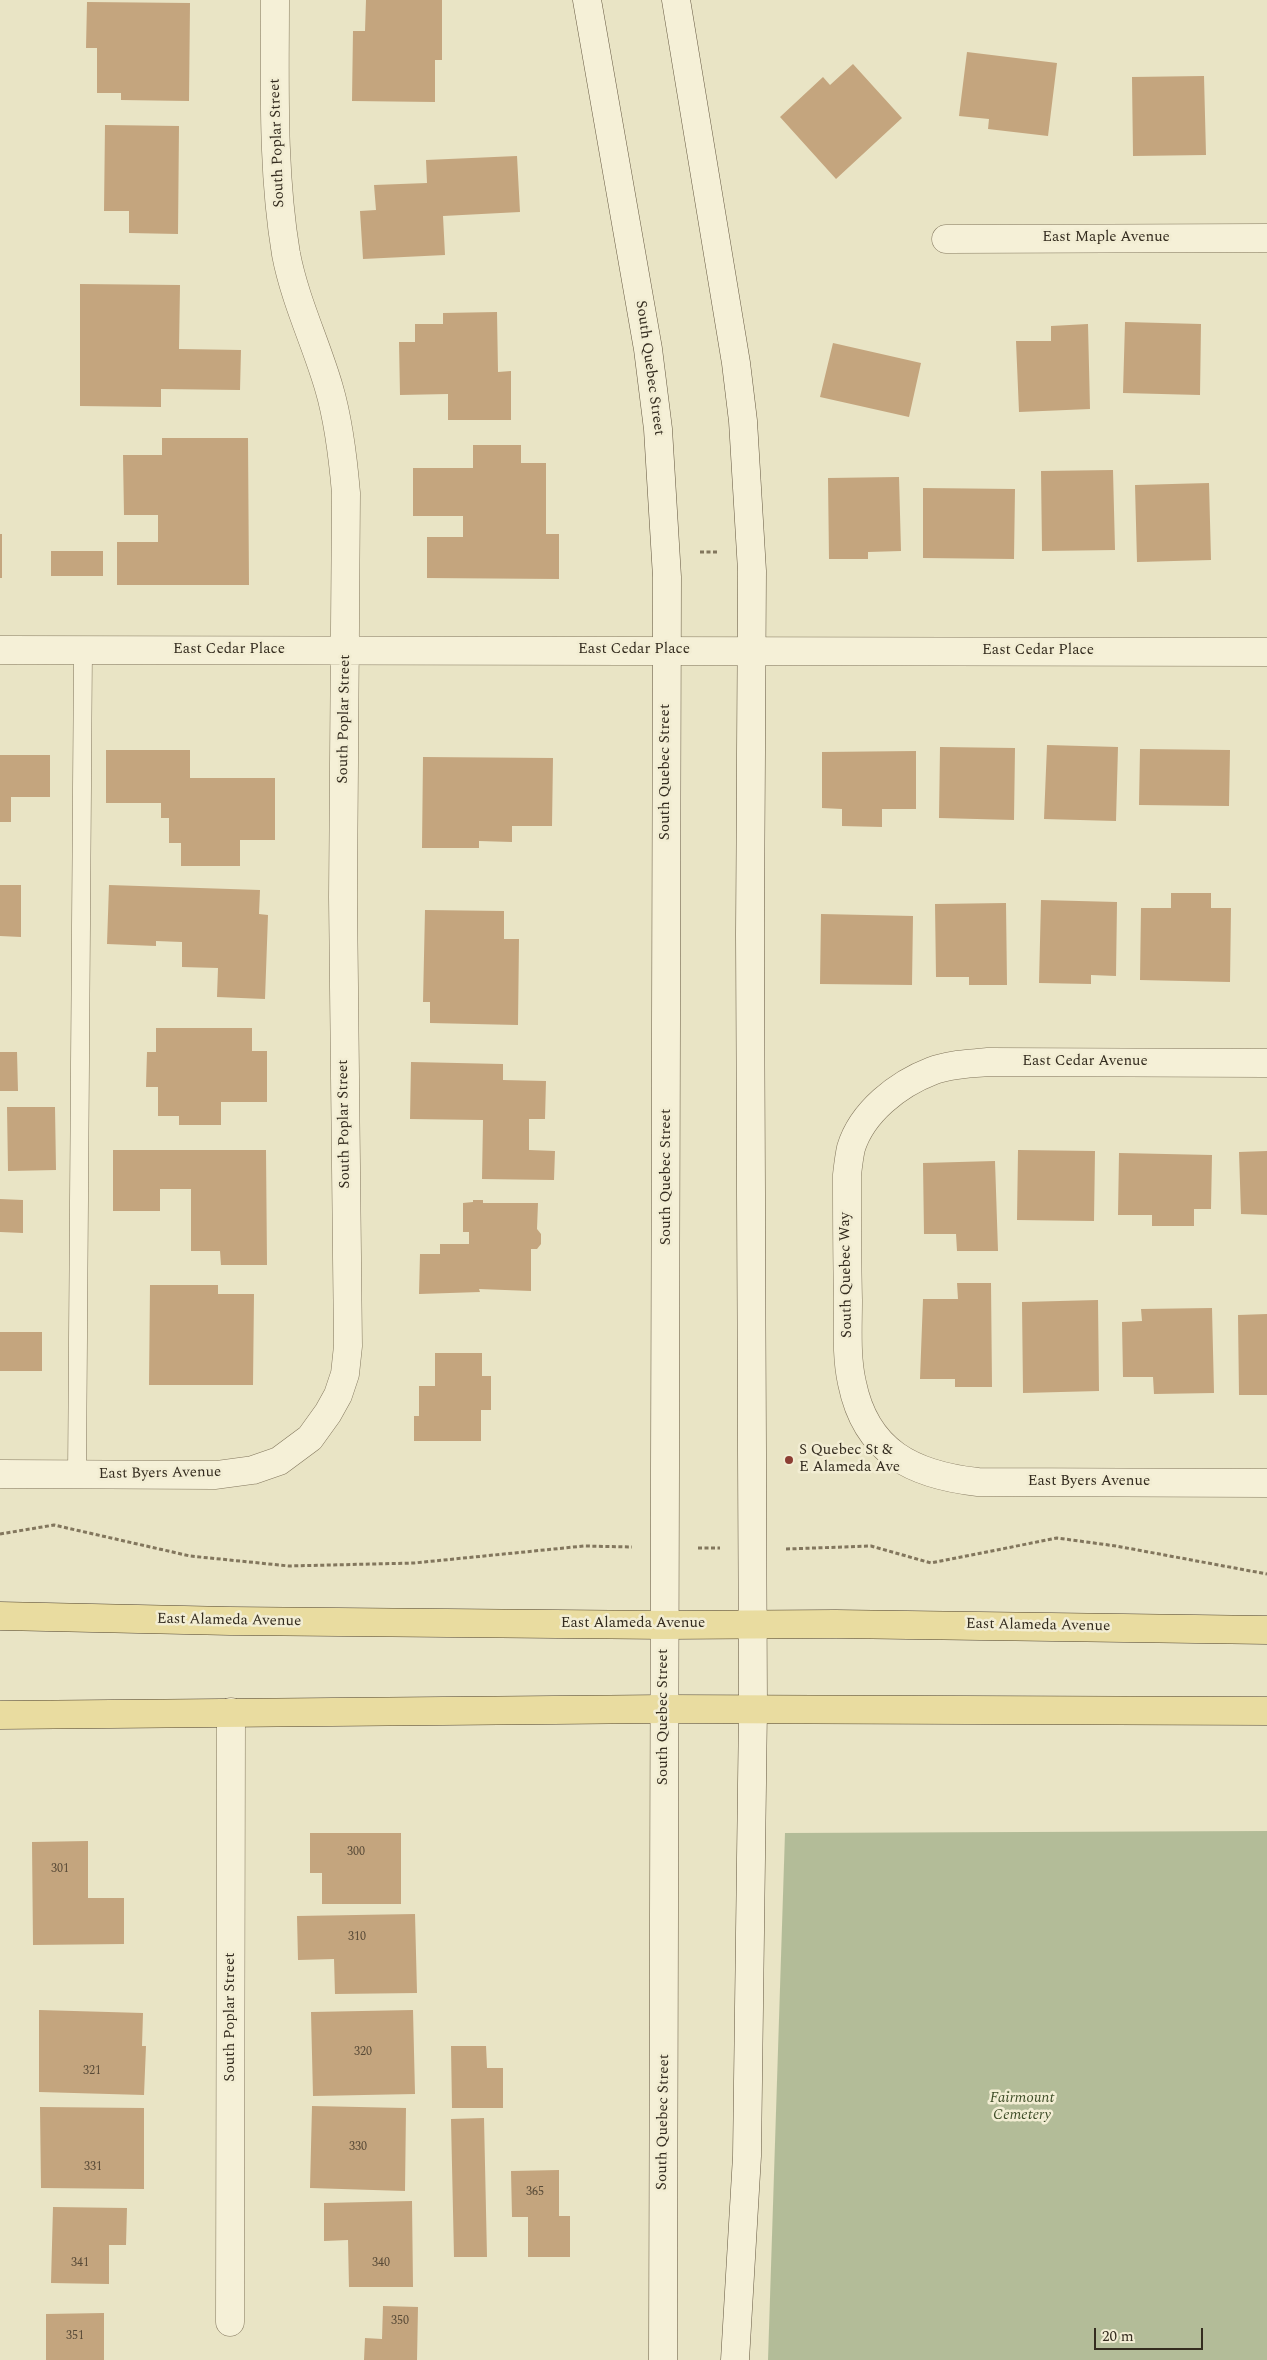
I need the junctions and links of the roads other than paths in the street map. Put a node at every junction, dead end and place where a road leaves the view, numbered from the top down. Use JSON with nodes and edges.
{"nodes":[{"id":1,"x":275,"y":0,"type":"edge"},
{"id":2,"x":587,"y":0,"type":"edge"},
{"id":3,"x":676,"y":0,"type":"edge"},
{"id":4,"x":1267,"y":238,"type":"edge"},
{"id":5,"x":946,"y":239,"type":"dead end"},
{"id":6,"x":0,"y":650,"type":"edge"},
{"id":7,"x":84,"y":650,"type":"junction"},
{"id":8,"x":346,"y":650,"type":"junction"},
{"id":9,"x":666,"y":650,"type":"junction"},
{"id":10,"x":752,"y":651,"type":"junction"},
{"id":11,"x":1267,"y":652,"type":"edge"},
{"id":12,"x":1267,"y":1063,"type":"edge"},
{"id":13,"x":907,"y":1083,"type":"joint"},
{"id":14,"x":310,"y":1438,"type":"joint"},
{"id":15,"x":912,"y":1467,"type":"joint"},
{"id":16,"x":0,"y":1474,"type":"edge"},
{"id":17,"x":77,"y":1474,"type":"junction"},
{"id":18,"x":1267,"y":1483,"type":"edge"},
{"id":19,"x":0,"y":1616,"type":"edge"},
{"id":20,"x":752,"y":1623,"type":"junction"},
{"id":21,"x":664,"y":1625,"type":"junction"},
{"id":22,"x":1267,"y":1630,"type":"edge"},
{"id":23,"x":664,"y":1709,"type":"junction"},
{"id":24,"x":753,"y":1709,"type":"junction"},
{"id":25,"x":1267,"y":1711,"type":"edge"},
{"id":26,"x":231,"y":1712,"type":"junction"},
{"id":27,"x":0,"y":1715,"type":"edge"},
{"id":28,"x":230,"y":2322,"type":"dead end"},
{"id":29,"x":663,"y":2360,"type":"edge"},
{"id":30,"x":735,"y":2360,"type":"edge"}],
"edges":[{"from":1,"to":8,"type":"street","name":"South Poplar Street"},
{"from":2,"to":9,"type":"street","name":"South Quebec Street"},
{"from":3,"to":10,"type":"street"},
{"from":4,"to":5,"type":"street","name":"East Maple Avenue"},
{"from":6,"to":7,"type":"street","name":"East Cedar Place"},
{"from":7,"to":8,"type":"street","name":"East Cedar Place"},
{"from":7,"to":17,"type":"lane"},
{"from":8,"to":9,"type":"street","name":"East Cedar Place"},
{"from":8,"to":14,"type":"street","name":"South Poplar Street"},
{"from":9,"to":10,"type":"street","name":"East Cedar Place"},
{"from":9,"to":21,"type":"street","name":"South Quebec Street"},
{"from":10,"to":11,"type":"street","name":"East Cedar Place"},
{"from":10,"to":20,"type":"street"},
{"from":12,"to":13,"type":"street","name":"East Cedar Avenue"},
{"from":13,"to":15,"type":"street","name":"South Quebec Way"},
{"from":14,"to":17,"type":"street","name":"East Byers Avenue"},
{"from":15,"to":18,"type":"street","name":"East Byers Avenue"},
{"from":16,"to":17,"type":"street","name":"East Byers Avenue"},
{"from":19,"to":21,"type":"main road","name":"East Alameda Avenue"},
{"from":20,"to":21,"type":"main road","name":"East Alameda Avenue"},
{"from":20,"to":22,"type":"main road","name":"East Alameda Avenue"},
{"from":20,"to":24,"type":"street"},
{"from":21,"to":23,"type":"street","name":"South Quebec Street"},
{"from":23,"to":24,"type":"main road"},
{"from":23,"to":26,"type":"main road"},
{"from":23,"to":29,"type":"street","name":"South Quebec Street"},
{"from":24,"to":25,"type":"main road"},
{"from":24,"to":30,"type":"street"},
{"from":26,"to":27,"type":"main road"},
{"from":26,"to":28,"type":"street","name":"South Poplar Street"}]}
